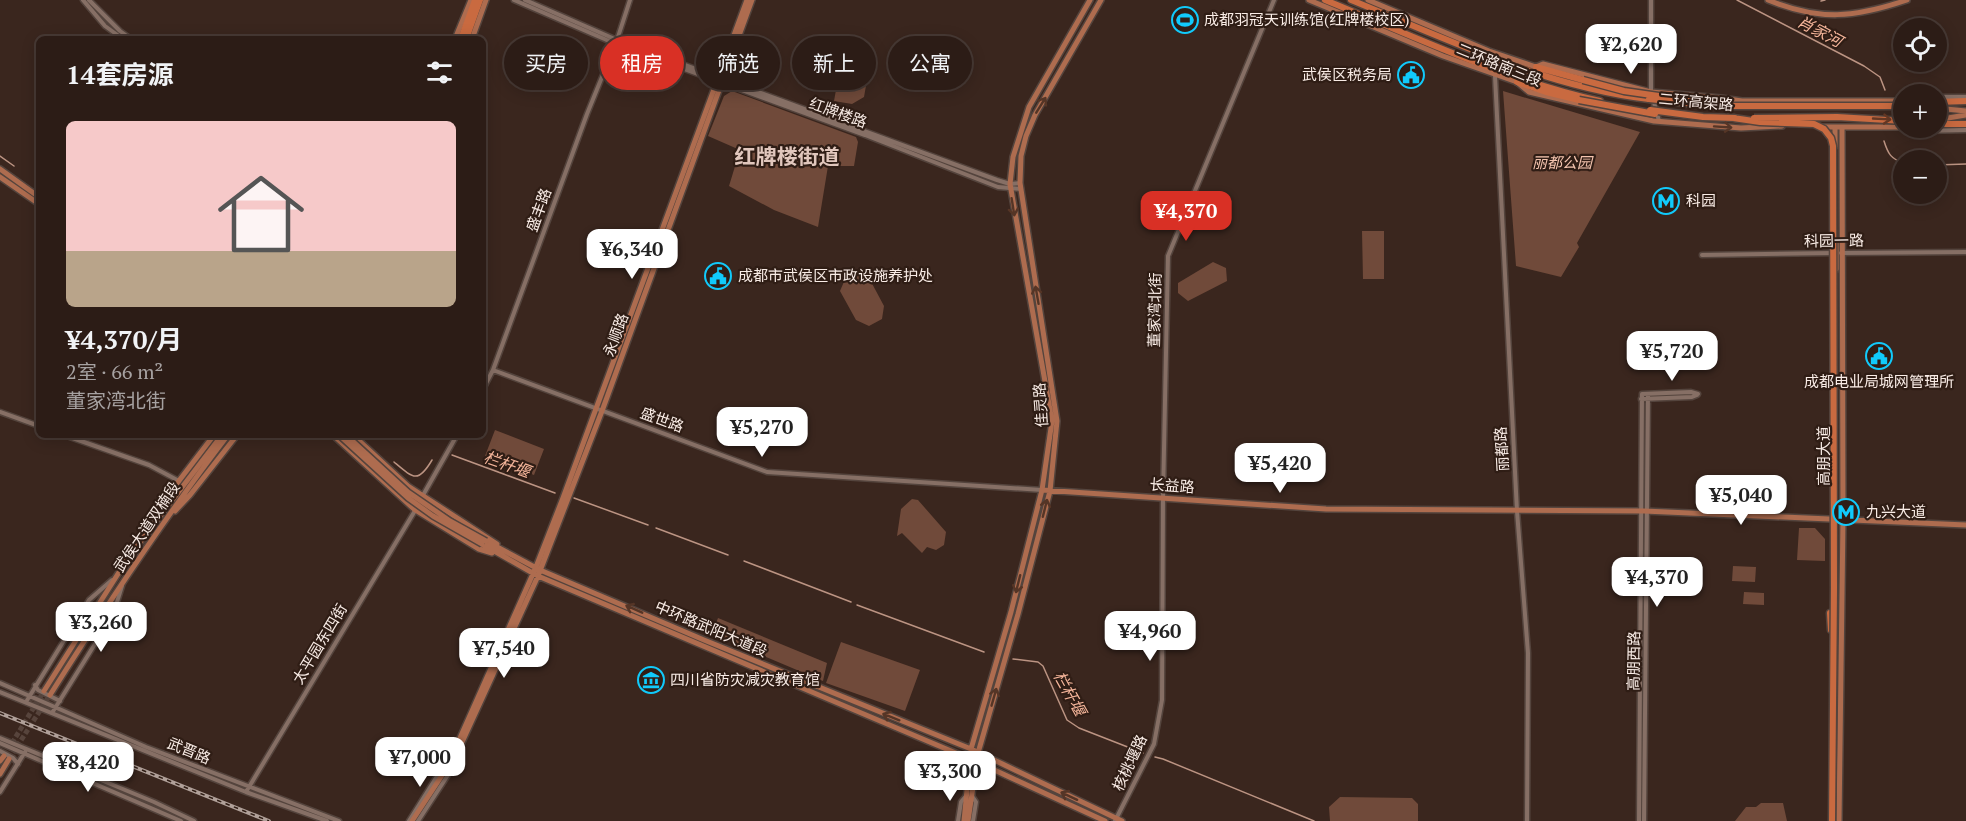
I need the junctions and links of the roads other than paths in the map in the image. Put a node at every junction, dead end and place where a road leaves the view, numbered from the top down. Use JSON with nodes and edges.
{"nodes":[{"id":1,"x":83,"y":0,"type":"edge"},
{"id":2,"x":89,"y":0,"type":"edge"},
{"id":3,"x":471,"y":0,"type":"edge"},
{"id":4,"x":475,"y":0,"type":"edge"},
{"id":5,"x":480,"y":0,"type":"edge"},
{"id":6,"x":486,"y":0,"type":"edge"},
{"id":7,"x":514,"y":0,"type":"edge"},
{"id":8,"x":525,"y":0,"type":"edge"},
{"id":9,"x":630,"y":0,"type":"edge"},
{"id":10,"x":750,"y":0,"type":"edge"},
{"id":11,"x":1090,"y":0,"type":"edge"},
{"id":12,"x":1101,"y":0,"type":"edge"},
{"id":13,"x":1274,"y":0,"type":"edge"},
{"id":14,"x":1309,"y":0,"type":"edge"},
{"id":15,"x":1325,"y":0,"type":"edge"},
{"id":16,"x":1351,"y":0,"type":"edge"},
{"id":17,"x":1368,"y":0,"type":"edge"},
{"id":18,"x":1651,"y":0,"type":"edge"},
{"id":19,"x":1768,"y":0,"type":"edge"},
{"id":20,"x":1907,"y":0,"type":"edge"},
{"id":21,"x":119,"y":36,"type":"edge"},
{"id":22,"x":127,"y":36,"type":"edge"},
{"id":23,"x":456,"y":36,"type":"edge"},
{"id":24,"x":462,"y":36,"type":"edge"},
{"id":25,"x":467,"y":36,"type":"edge"},
{"id":26,"x":473,"y":36,"type":"edge"},
{"id":27,"x":601,"y":36,"type":"edge"},
{"id":28,"x":603,"y":36,"type":"edge"},
{"id":29,"x":618,"y":36,"type":"edge"},
{"id":30,"x":737,"y":36,"type":"edge"},
{"id":31,"x":1536,"y":67,"type":"junction"},
{"id":32,"x":1495,"y":76,"type":"junction"},
{"id":33,"x":600,"y":82,"type":"edge"},
{"id":34,"x":1517,"y":82,"type":"junction"},
{"id":35,"x":717,"y":90,"type":"edge"},
{"id":36,"x":747,"y":90,"type":"edge"},
{"id":37,"x":1651,"y":92,"type":"junction"},
{"id":38,"x":1947,"y":98,"type":"edge"},
{"id":39,"x":1966,"y":99,"type":"edge"},
{"id":40,"x":1893,"y":101,"type":"edge"},
{"id":41,"x":1947,"y":101,"type":"edge"},
{"id":42,"x":1715,"y":106,"type":"junction"},
{"id":43,"x":1893,"y":106,"type":"edge"},
{"id":44,"x":1947,"y":110,"type":"edge"},
{"id":45,"x":1966,"y":113,"type":"edge"},
{"id":46,"x":1703,"y":117,"type":"junction"},
{"id":47,"x":1733,"y":118,"type":"junction"},
{"id":48,"x":1947,"y":119,"type":"edge"},
{"id":49,"x":1659,"y":121,"type":"junction"},
{"id":50,"x":1947,"y":123,"type":"edge"},
{"id":51,"x":1893,"y":124,"type":"edge"},
{"id":52,"x":1966,"y":124,"type":"edge"},
{"id":53,"x":1893,"y":125,"type":"edge"},
{"id":54,"x":1835,"y":127,"type":"junction"},
{"id":55,"x":1842,"y":127,"type":"junction"},
{"id":56,"x":1947,"y":130,"type":"edge"},
{"id":57,"x":1966,"y":130,"type":"edge"},
{"id":58,"x":0,"y":170,"type":"edge"},
{"id":59,"x":0,"y":177,"type":"edge"},
{"id":60,"x":1020,"y":186,"type":"junction"},
{"id":61,"x":1010,"y":187,"type":"junction"},
{"id":62,"x":36,"y":195,"type":"edge"},
{"id":63,"x":36,"y":202,"type":"edge"},
{"id":64,"x":1966,"y":252,"type":"edge"},
{"id":65,"x":1839,"y":253,"type":"junction"},
{"id":66,"x":1702,"y":255,"type":"dead end"},
{"id":67,"x":494,"y":370,"type":"junction"},
{"id":68,"x":486,"y":384,"type":"edge"},
{"id":69,"x":1648,"y":397,"type":"junction"},
{"id":70,"x":599,"y":410,"type":"junction"},
{"id":71,"x":0,"y":412,"type":"edge"},
{"id":72,"x":36,"y":425,"type":"edge"},
{"id":73,"x":72,"y":438,"type":"edge"},
{"id":74,"x":212,"y":438,"type":"edge"},
{"id":75,"x":220,"y":438,"type":"edge"},
{"id":76,"x":225,"y":438,"type":"edge"},
{"id":77,"x":235,"y":438,"type":"edge"},
{"id":78,"x":336,"y":438,"type":"edge"},
{"id":79,"x":342,"y":438,"type":"edge"},
{"id":80,"x":349,"y":438,"type":"edge"},
{"id":81,"x":356,"y":438,"type":"edge"},
{"id":82,"x":455,"y":438,"type":"edge"},
{"id":83,"x":179,"y":481,"type":"junction"},
{"id":84,"x":182,"y":490,"type":"junction"},
{"id":85,"x":1042,"y":490,"type":"junction"},
{"id":86,"x":1050,"y":491,"type":"junction"},
{"id":87,"x":423,"y":497,"type":"junction"},
{"id":88,"x":1163,"y":497,"type":"junction"},
{"id":89,"x":1833,"y":502,"type":"junction"},
{"id":90,"x":415,"y":510,"type":"junction"},
{"id":91,"x":1517,"y":511,"type":"junction"},
{"id":92,"x":1644,"y":511,"type":"junction"},
{"id":93,"x":158,"y":517,"type":"junction"},
{"id":94,"x":1839,"y":518,"type":"junction"},
{"id":95,"x":161,"y":525,"type":"junction"},
{"id":96,"x":1966,"y":525,"type":"edge"},
{"id":97,"x":484,"y":543,"type":"junction"},
{"id":98,"x":505,"y":554,"type":"junction"},
{"id":99,"x":537,"y":572,"type":"junction"},
{"id":100,"x":113,"y":579,"type":"junction"},
{"id":101,"x":124,"y":582,"type":"junction"},
{"id":102,"x":1835,"y":660,"type":"junction"},
{"id":103,"x":0,"y":683,"type":"edge"},
{"id":104,"x":36,"y":685,"type":"junction"},
{"id":105,"x":44,"y":691,"type":"tunnel mouth"},
{"id":106,"x":0,"y":692,"type":"edge"},
{"id":107,"x":29,"y":695,"type":"junction"},
{"id":108,"x":50,"y":695,"type":"tunnel mouth"},
{"id":109,"x":60,"y":701,"type":"junction"},
{"id":110,"x":26,"y":702,"type":"junction"},
{"id":111,"x":55,"y":708,"type":"junction"},
{"id":112,"x":52,"y":713,"type":"junction"},
{"id":113,"x":2,"y":741,"type":"edge"},
{"id":114,"x":971,"y":749,"type":"junction"},
{"id":115,"x":456,"y":750,"type":"junction"},
{"id":116,"x":26,"y":752,"type":"junction"},
{"id":117,"x":978,"y":753,"type":"junction"},
{"id":118,"x":3,"y":755,"type":"edge"},
{"id":119,"x":969,"y":759,"type":"junction"},
{"id":120,"x":977,"y":762,"type":"junction"},
{"id":121,"x":18,"y":765,"type":"junction"},
{"id":122,"x":0,"y":774,"type":"edge"},
{"id":123,"x":248,"y":790,"type":"junction"},
{"id":124,"x":0,"y":792,"type":"edge"},
{"id":125,"x":969,"y":795,"type":"junction"},
{"id":126,"x":171,"y":815,"type":"edge"},
{"id":127,"x":1118,"y":820,"type":"edge"},
{"id":128,"x":165,"y":821,"type":"edge"},
{"id":129,"x":182,"y":821,"type":"edge"},
{"id":130,"x":194,"y":821,"type":"edge"},
{"id":131,"x":327,"y":821,"type":"edge"},
{"id":132,"x":339,"y":821,"type":"edge"},
{"id":133,"x":410,"y":821,"type":"edge"},
{"id":134,"x":418,"y":821,"type":"edge"},
{"id":135,"x":958,"y":821,"type":"edge"},
{"id":136,"x":966,"y":821,"type":"edge"},
{"id":137,"x":973,"y":821,"type":"edge"},
{"id":138,"x":1105,"y":821,"type":"edge"},
{"id":139,"x":1527,"y":821,"type":"edge"},
{"id":140,"x":1639,"y":821,"type":"edge"},
{"id":141,"x":1644,"y":821,"type":"edge"},
{"id":142,"x":1833,"y":821,"type":"edge"},
{"id":143,"x":1839,"y":821,"type":"edge"}],
"edges":[{"from":1,"to":21,"type":"street"},
{"from":2,"to":22,"type":"street"},
{"from":3,"to":23,"type":"main road"},
{"from":4,"to":24,"type":"highway"},
{"from":5,"to":25,"type":"highway"},
{"from":6,"to":26,"type":"main road"},
{"from":7,"to":27,"type":"street","name":"红牌楼路"},
{"from":8,"to":28,"type":"street","name":"红牌楼路"},
{"from":9,"to":29,"type":"street","name":"盛丰路"},
{"from":10,"to":30,"type":"main road","name":"永顺路"},
{"from":11,"to":61,"type":"main road","name":"佳灵路"},
{"from":60,"to":12,"type":"main road","name":"佳灵路","one_way":true},
{"from":13,"to":88,"type":"street","name":"董家湾北街"},
{"from":14,"to":32,"type":"main road","name":"二环路南三段"},
{"from":15,"to":46,"type":"highway","name":"二环高架路","bridge":true},
{"from":16,"to":42,"type":"highway","name":"二环高架路","bridge":true},
{"from":17,"to":31,"type":"main road","name":"二环路南三段"},
{"from":18,"to":37,"type":"street"},
{"from":19,"to":20,"type":"main road"},
{"from":31,"to":37,"type":"main road","name":"二环路南三段"},
{"from":31,"to":42,"type":"highway","bridge":true},
{"from":32,"to":34,"type":"main road","name":"二环路南三段"},
{"from":32,"to":91,"type":"street","name":"丽都路"},
{"from":33,"to":67,"type":"street","name":"盛丰路"},
{"from":34,"to":46,"type":"highway","bridge":true},
{"from":34,"to":49,"type":"main road","name":"二环路南三段"},
{"from":35,"to":70,"type":"main road","name":"永顺路"},
{"from":36,"to":61,"type":"street","name":"红牌楼路"},
{"from":37,"to":40,"type":"main road","name":"二环路南三段"},
{"from":37,"to":49,"type":"street"},
{"from":38,"to":39,"type":"street"},
{"from":39,"to":41,"type":"highway"},
{"from":42,"to":43,"type":"highway","name":"二环高架路","bridge":true},
{"from":44,"to":45,"type":"main road"},
{"from":45,"to":48,"type":"main road"},
{"from":46,"to":47,"type":"highway","name":"二环高架路","bridge":true},
{"from":47,"to":51,"type":"highway","name":"二环高架路","one_way":true,"bridge":true},
{"from":47,"to":89,"type":"highway","bridge":true},
{"from":49,"to":54,"type":"main road","name":"二环路南三段","one_way":true},
{"from":50,"to":52,"type":"highway"},
{"from":53,"to":55,"type":"main road","name":"二环路南三段"},
{"from":54,"to":55,"type":"main road","name":"二环路南三段"},
{"from":54,"to":65,"type":"main road","name":"高朋大道"},
{"from":55,"to":65,"type":"main road","name":"高朋大道"},
{"from":56,"to":57,"type":"street"},
{"from":58,"to":62,"type":"main road"},
{"from":59,"to":63,"type":"main road"},
{"from":60,"to":61,"type":"street","name":"红牌楼路"},
{"from":86,"to":60,"type":"main road","name":"佳灵路","one_way":true},
{"from":61,"to":85,"type":"main road","name":"佳灵路","one_way":true},
{"from":64,"to":65,"type":"street","name":"科园一路"},
{"from":65,"to":66,"type":"street","name":"科园一路"},
{"from":65,"to":94,"type":"main road","name":"高朋大道"},
{"from":67,"to":68,"type":"street","name":"盛丰路"},
{"from":67,"to":70,"type":"street","name":"盛世路"},
{"from":69,"to":69,"type":"street"},
{"from":69,"to":92,"type":"street","name":"高朋西路"},
{"from":69,"to":92,"type":"street","name":"高朋西路"},
{"from":70,"to":85,"type":"street","name":"盛世路"},
{"from":70,"to":99,"type":"main road","name":"永顺路"},
{"from":71,"to":72,"type":"street"},
{"from":73,"to":83,"type":"street"},
{"from":74,"to":83,"type":"main road"},
{"from":75,"to":84,"type":"main road","name":"武侯大道双楠段"},
{"from":76,"to":84,"type":"main road","name":"武侯大道双楠段"},
{"from":77,"to":95,"type":"main road"},
{"from":78,"to":90,"type":"main road"},
{"from":79,"to":97,"type":"main road","name":"中环路武阳大道段","bridge":true},
{"from":80,"to":97,"type":"main road","name":"中环路武阳大道段","bridge":true},
{"from":81,"to":87,"type":"main road"},
{"from":82,"to":87,"type":"street"},
{"from":83,"to":93,"type":"main road"},
{"from":84,"to":93,"type":"main road","name":"武侯大道双楠段"},
{"from":84,"to":95,"type":"main road","name":"武侯大道双楠段"},
{"from":85,"to":86,"type":"main road","name":"长益路"},
{"from":85,"to":114,"type":"main road","name":"佳灵路","one_way":true},
{"from":86,"to":88,"type":"main road","name":"长益路"},
{"from":117,"to":86,"type":"main road","name":"佳灵路","one_way":true},
{"from":87,"to":90,"type":"street"},
{"from":87,"to":98,"type":"main road"},
{"from":88,"to":91,"type":"main road","name":"长益路"},
{"from":88,"to":127,"type":"street","name":"核桃堰路"},
{"from":89,"to":102,"type":"highway","bridge":true},
{"from":89,"to":142,"type":"highway","bridge":true},
{"from":90,"to":98,"type":"main road"},
{"from":90,"to":123,"type":"street","name":"太平园东四街"},
{"from":91,"to":92,"type":"main road"},
{"from":91,"to":139,"type":"street","name":"丽都路"},
{"from":92,"to":94,"type":"main road"},
{"from":92,"to":140,"type":"street","name":"高朋西路"},
{"from":92,"to":141,"type":"street","name":"高朋西路"},
{"from":93,"to":100,"type":"main road","name":"武侯大道双楠段"},
{"from":94,"to":96,"type":"main road"},
{"from":94,"to":102,"type":"main road","name":"高朋大道"},
{"from":94,"to":143,"type":"main road","name":"高朋大道"},
{"from":95,"to":101,"type":"main road","name":"武侯大道双楠段"},
{"from":97,"to":98,"type":"main road","name":"中环路武阳大道段"},
{"from":98,"to":99,"type":"main road","name":"中环路武阳大道段"},
{"from":114,"to":99,"type":"main road","name":"中环路武阳大道段","one_way":true},
{"from":99,"to":115,"type":"main road","name":"永顺路"},
{"from":99,"to":119,"type":"main road","name":"中环路武阳大道段"},
{"from":100,"to":104,"type":"street"},
{"from":100,"to":105,"type":"main road","name":"武侯大道双楠段"},
{"from":101,"to":108,"type":"main road","name":"武侯大道双楠段"},
{"from":101,"to":109,"type":"street"},
{"from":102,"to":142,"type":"main road","name":"高朋大道"},
{"from":103,"to":107,"type":"street","name":"武晋路"},
{"from":104,"to":107,"type":"street"},
{"from":104,"to":109,"type":"street"},
{"from":106,"to":110,"type":"street","name":"武晋路"},
{"from":107,"to":110,"type":"street"},
{"from":107,"to":111,"type":"street","name":"武晋路"},
{"from":109,"to":111,"type":"street"},
{"from":110,"to":112,"type":"street","name":"武晋路"},
{"from":111,"to":112,"type":"street"},
{"from":111,"to":123,"type":"street","name":"武晋路"},
{"from":112,"to":123,"type":"street","name":"武晋路"},
{"from":113,"to":116,"type":"street"},
{"from":113,"to":118,"type":"street"},
{"from":114,"to":117,"type":"main road","name":"中环路武阳大道段"},
{"from":114,"to":119,"type":"main road","name":"佳灵路"},
{"from":115,"to":133,"type":"street"},
{"from":115,"to":133,"type":"main road","name":"永顺路"},
{"from":115,"to":134,"type":"street"},
{"from":116,"to":121,"type":"street"},
{"from":116,"to":126,"type":"street"},
{"from":117,"to":120,"type":"main road","name":"佳灵路"},
{"from":127,"to":117,"type":"main road","name":"中环路武阳大道段","one_way":true},
{"from":118,"to":121,"type":"street"},
{"from":118,"to":122,"type":"main road"},
{"from":119,"to":120,"type":"main road","name":"中环路武阳大道段"},
{"from":119,"to":125,"type":"main road","name":"佳灵路"},
{"from":120,"to":125,"type":"main road","name":"佳灵路"},
{"from":120,"to":138,"type":"main road","name":"中环路武阳大道段"},
{"from":121,"to":124,"type":"street"},
{"from":123,"to":131,"type":"street","name":"武晋路"},
{"from":123,"to":132,"type":"street","name":"武晋路"},
{"from":125,"to":135,"type":"street"},
{"from":125,"to":136,"type":"main road","name":"佳灵路"},
{"from":125,"to":137,"type":"street"},
{"from":126,"to":128,"type":"street"},
{"from":126,"to":129,"type":"street"},
{"from":126,"to":130,"type":"street"}]}
